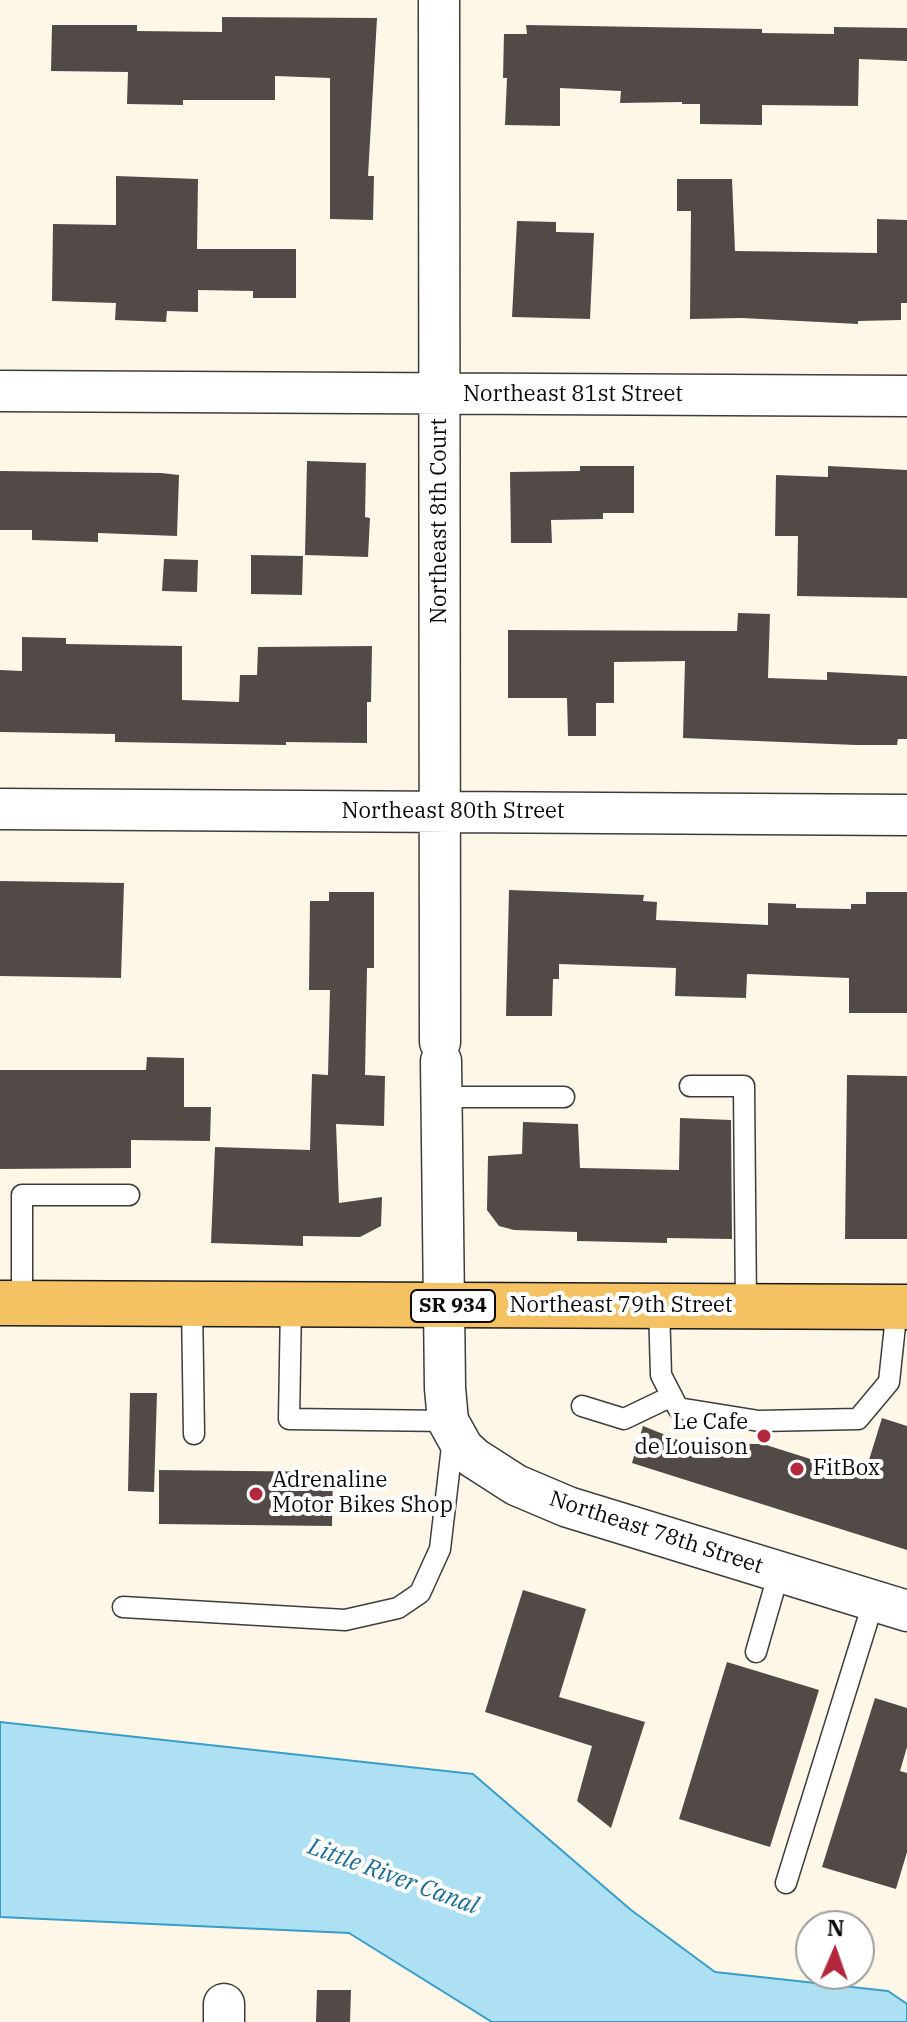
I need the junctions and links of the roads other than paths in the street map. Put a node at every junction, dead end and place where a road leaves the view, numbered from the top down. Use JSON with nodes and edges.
{"nodes":[{"id":1,"x":439,"y":0,"type":"edge"},
{"id":2,"x":0,"y":391,"type":"edge"},
{"id":3,"x":439,"y":394,"type":"junction"},
{"id":4,"x":907,"y":396,"type":"edge"},
{"id":5,"x":0,"y":809,"type":"edge"},
{"id":6,"x":442,"y":812,"type":"junction"},
{"id":7,"x":907,"y":815,"type":"edge"},
{"id":8,"x":441,"y":1067,"type":"junction"},
{"id":9,"x":690,"y":1086,"type":"dead end"},
{"id":10,"x":564,"y":1097,"type":"dead end"},
{"id":11,"x":129,"y":1195,"type":"dead end"},
{"id":12,"x":11,"y":1304,"type":"edge"},
{"id":13,"x":192,"y":1304,"type":"junction"},
{"id":14,"x":291,"y":1305,"type":"junction"},
{"id":15,"x":443,"y":1306,"type":"junction"},
{"id":16,"x":659,"y":1306,"type":"junction"},
{"id":17,"x":746,"y":1307,"type":"junction"},
{"id":18,"x":902,"y":1307,"type":"edge"},
{"id":19,"x":672,"y":1396,"type":"junction"},
{"id":20,"x":582,"y":1406,"type":"dead end"},
{"id":21,"x":451,"y":1428,"type":"junction"},
{"id":22,"x":194,"y":1434,"type":"dead end"},
{"id":23,"x":779,"y":1572,"type":"junction"},
{"id":24,"x":890,"y":1606,"type":"edge"},
{"id":25,"x":123,"y":1607,"type":"dead end"},
{"id":26,"x":756,"y":1652,"type":"dead end"},
{"id":27,"x":786,"y":1883,"type":"dead end"}],
"edges":[{"from":1,"to":3,"type":"street","name":"Northeast 8th Court"},
{"from":2,"to":3,"type":"street","name":"Northeast 81st Street"},
{"from":3,"to":4,"type":"street","name":"Northeast 81st Street"},
{"from":3,"to":6,"type":"street","name":"Northeast 8th Court"},
{"from":5,"to":6,"type":"street","name":"Northeast 80th Street"},
{"from":6,"to":7,"type":"street","name":"Northeast 80th Street"},
{"from":6,"to":8,"type":"street","name":"Northeast 8th Court"},
{"from":8,"to":10,"type":"lane"},
{"from":8,"to":15,"type":"street","name":"Northeast 8th Court"},
{"from":9,"to":17,"type":"lane"},
{"from":11,"to":12,"type":"lane"},
{"from":12,"to":13,"type":"main road","name":"Northeast 79th Street","number":"SR 934"},
{"from":13,"to":14,"type":"main road","name":"Northeast 79th Street","number":"SR 934"},
{"from":13,"to":22,"type":"lane"},
{"from":14,"to":15,"type":"main road","name":"Northeast 79th Street","number":"SR 934"},
{"from":14,"to":21,"type":"lane"},
{"from":15,"to":16,"type":"main road","name":"Northeast 79th Street","number":"SR 934"},
{"from":15,"to":21,"type":"street"},
{"from":16,"to":17,"type":"main road","name":"Northeast 79th Street","number":"SR 934"},
{"from":16,"to":19,"type":"lane"},
{"from":17,"to":18,"type":"main road","name":"Northeast 79th Street","number":"SR 934"},
{"from":18,"to":19,"type":"lane"},
{"from":19,"to":20,"type":"lane"},
{"from":21,"to":23,"type":"street","name":"Northeast 78th Street"},
{"from":21,"to":25,"type":"lane"},
{"from":23,"to":24,"type":"street","name":"Northeast 78th Street"},
{"from":23,"to":26,"type":"lane"},
{"from":24,"to":27,"type":"lane"}]}
